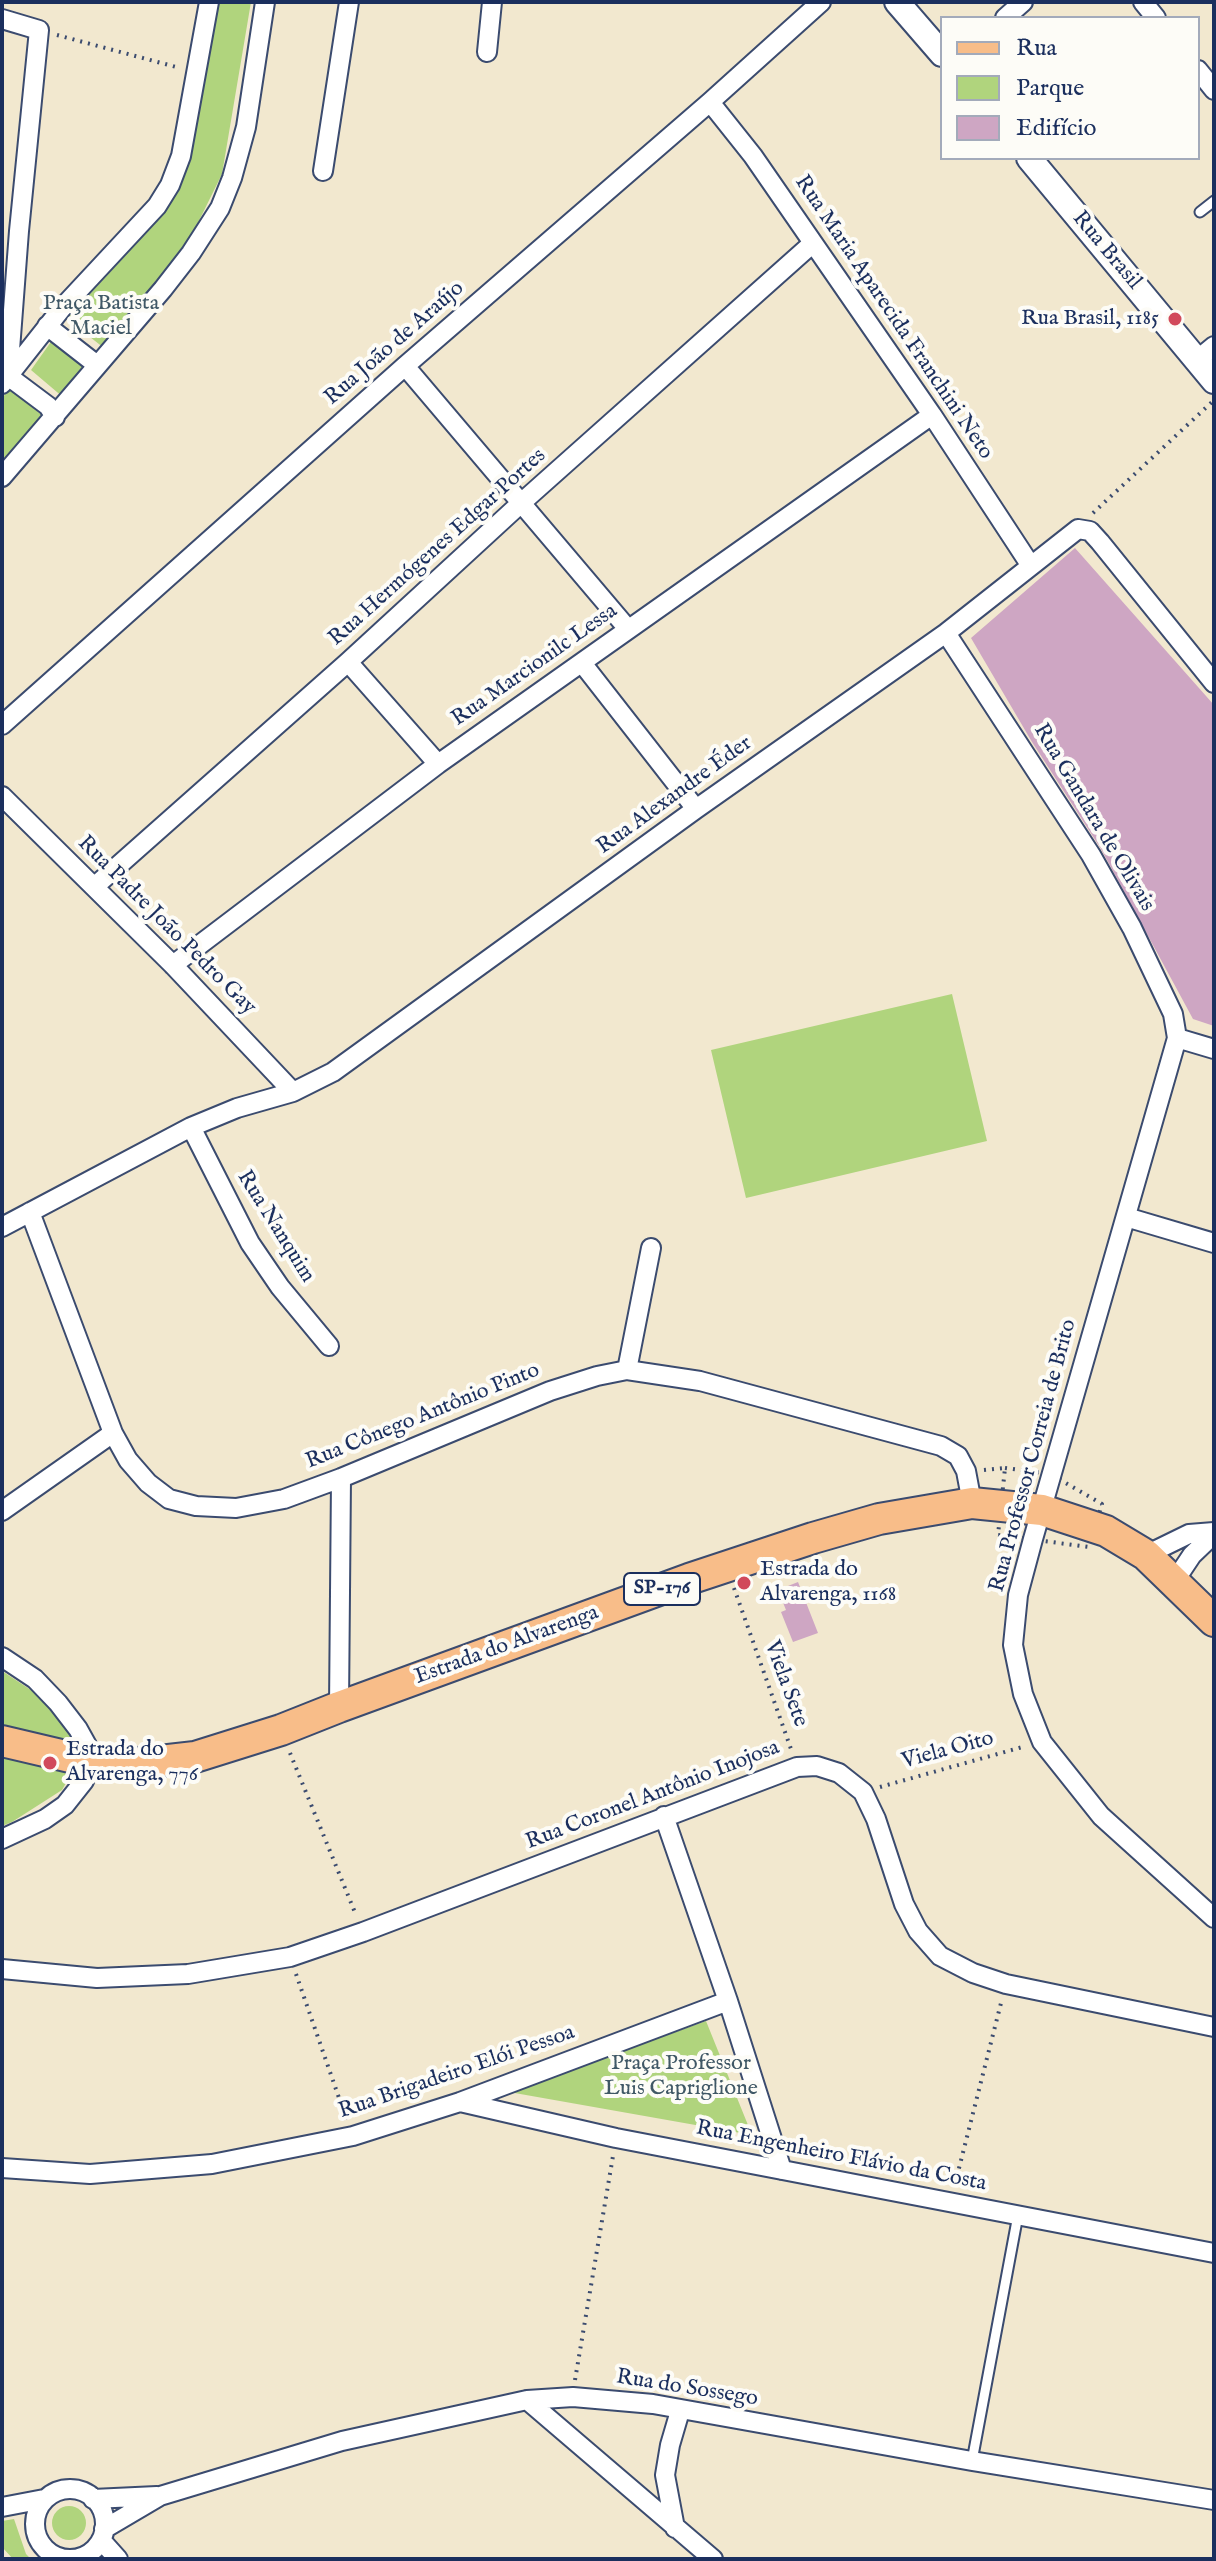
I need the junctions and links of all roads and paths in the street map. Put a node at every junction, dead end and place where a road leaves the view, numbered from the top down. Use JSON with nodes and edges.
{"nodes":[{"id":1,"x":209,"y":2,"type":"edge"},
{"id":2,"x":265,"y":2,"type":"edge"},
{"id":3,"x":349,"y":2,"type":"edge"},
{"id":4,"x":492,"y":2,"type":"edge"},
{"id":5,"x":821,"y":2,"type":"edge"},
{"id":6,"x":897,"y":2,"type":"edge"},
{"id":7,"x":1023,"y":2,"type":"edge"},
{"id":8,"x":1007,"y":16,"type":"edge"},
{"id":9,"x":2,"y":19,"type":"edge"},
{"id":10,"x":39,"y":30,"type":"junction"},
{"id":11,"x":487,"y":52,"type":"dead end"},
{"id":12,"x":940,"y":52,"type":"edge"},
{"id":13,"x":1200,"y":72,"type":"edge"},
{"id":14,"x":198,"y":73,"type":"junction"},
{"id":15,"x":1214,"y":90,"type":"edge"},
{"id":16,"x":710,"y":102,"type":"junction"},
{"id":17,"x":1031,"y":160,"type":"edge"},
{"id":18,"x":323,"y":171,"type":"dead end"},
{"id":19,"x":1214,"y":201,"type":"edge"},
{"id":20,"x":1200,"y":212,"type":"dead end"},
{"id":21,"x":813,"y":243,"type":"junction"},
{"id":22,"x":47,"y":326,"type":"junction"},
{"id":23,"x":1205,"y":353,"type":"edge"},
{"id":24,"x":97,"y":365,"type":"junction"},
{"id":25,"x":405,"y":366,"type":"junction"},
{"id":26,"x":5,"y":380,"type":"edge"},
{"id":27,"x":1214,"y":381,"type":"edge"},
{"id":28,"x":1214,"y":400,"type":"edge"},
{"id":29,"x":932,"y":415,"type":"junction"},
{"id":30,"x":55,"y":417,"type":"junction"},
{"id":31,"x":2,"y":477,"type":"edge"},
{"id":32,"x":520,"y":504,"type":"junction"},
{"id":33,"x":1078,"y":529,"type":"junction"},
{"id":34,"x":1031,"y":566,"type":"junction"},
{"id":35,"x":628,"y":629,"type":"junction"},
{"id":36,"x":946,"y":633,"type":"junction"},
{"id":37,"x":348,"y":662,"type":"junction"},
{"id":38,"x":582,"y":663,"type":"junction"},
{"id":39,"x":1214,"y":683,"type":"edge"},
{"id":40,"x":2,"y":725,"type":"edge"},
{"id":41,"x":438,"y":764,"type":"junction"},
{"id":42,"x":2,"y":796,"type":"edge"},
{"id":43,"x":696,"y":809,"type":"junction"},
{"id":44,"x":94,"y":887,"type":"junction"},
{"id":45,"x":173,"y":965,"type":"junction"},
{"id":46,"x":1177,"y":1038,"type":"junction"},
{"id":47,"x":1214,"y":1049,"type":"edge"},
{"id":48,"x":293,"y":1092,"type":"junction"},
{"id":49,"x":191,"y":1127,"type":"junction"},
{"id":50,"x":30,"y":1212,"type":"junction"},
{"id":51,"x":1126,"y":1217,"type":"junction"},
{"id":52,"x":2,"y":1227,"type":"edge"},
{"id":53,"x":1214,"y":1243,"type":"edge"},
{"id":54,"x":651,"y":1248,"type":"dead end"},
{"id":55,"x":329,"y":1346,"type":"dead end"},
{"id":56,"x":627,"y":1370,"type":"junction"},
{"id":57,"x":113,"y":1433,"type":"junction"},
{"id":58,"x":341,"y":1478,"type":"junction"},
{"id":59,"x":972,"y":1503,"type":"junction"},
{"id":60,"x":1042,"y":1510,"type":"junction"},
{"id":61,"x":2,"y":1511,"type":"edge"},
{"id":62,"x":1214,"y":1533,"type":"edge"},
{"id":63,"x":1146,"y":1555,"type":"junction"},
{"id":64,"x":726,"y":1567,"type":"junction"},
{"id":65,"x":1174,"y":1582,"type":"junction"},
{"id":66,"x":1214,"y":1621,"type":"edge"},
{"id":67,"x":2,"y":1657,"type":"edge"},
{"id":68,"x":339,"y":1707,"type":"junction"},
{"id":69,"x":281,"y":1730,"type":"junction"},
{"id":70,"x":2,"y":1741,"type":"edge"},
{"id":71,"x":1042,"y":1742,"type":"junction"},
{"id":72,"x":91,"y":1762,"type":"junction"},
{"id":73,"x":797,"y":1767,"type":"junction"},
{"id":74,"x":863,"y":1792,"type":"junction"},
{"id":75,"x":664,"y":1816,"type":"junction"},
{"id":76,"x":2,"y":1839,"type":"edge"},
{"id":77,"x":1214,"y":1918,"type":"edge"},
{"id":78,"x":363,"y":1932,"type":"junction"},
{"id":79,"x":290,"y":1957,"type":"junction"},
{"id":80,"x":2,"y":1969,"type":"edge"},
{"id":81,"x":1006,"y":1984,"type":"junction"},
{"id":82,"x":728,"y":2001,"type":"junction"},
{"id":83,"x":1214,"y":2027,"type":"edge"},
{"id":84,"x":460,"y":2102,"type":"junction"},
{"id":85,"x":353,"y":2136,"type":"junction"},
{"id":86,"x":616,"y":2138,"type":"junction"},
{"id":87,"x":2,"y":2168,"type":"edge"},
{"id":88,"x":782,"y":2170,"type":"junction"},
{"id":89,"x":951,"y":2202,"type":"junction"},
{"id":90,"x":1018,"y":2215,"type":"junction"},
{"id":91,"x":1214,"y":2253,"type":"edge"},
{"id":92,"x":573,"y":2397,"type":"junction"},
{"id":93,"x":527,"y":2400,"type":"junction"},
{"id":94,"x":680,"y":2411,"type":"junction"},
{"id":95,"x":972,"y":2461,"type":"junction"},
{"id":96,"x":160,"y":2496,"type":"junction"},
{"id":97,"x":44,"y":2499,"type":"junction"},
{"id":98,"x":93,"y":2499,"type":"junction"},
{"id":99,"x":1214,"y":2500,"type":"edge"},
{"id":100,"x":2,"y":2507,"type":"edge"},
{"id":101,"x":675,"y":2528,"type":"junction"},
{"id":102,"x":102,"y":2534,"type":"junction"},
{"id":103,"x":77,"y":2558,"type":"edge"},
{"id":104,"x":118,"y":2559,"type":"edge"},
{"id":105,"x":713,"y":2559,"type":"edge"}],
"edges":[{"from":1,"to":14,"type":"street"},
{"from":2,"to":24,"type":"street"},
{"from":3,"to":18,"type":"street"},
{"from":4,"to":11,"type":"street"},
{"from":5,"to":16,"type":"street","name":"Rua João de Araújo"},
{"from":6,"to":12,"type":"street"},
{"from":7,"to":8,"type":"street"},
{"from":9,"to":10,"type":"street"},
{"from":10,"to":14,"type":"path"},
{"from":10,"to":26,"type":"street"},
{"from":13,"to":15,"type":"street"},
{"from":14,"to":22,"type":"street"},
{"from":16,"to":21,"type":"street","name":"Rua Maria Aparecida Franchini Neto"},
{"from":16,"to":25,"type":"street","name":"Rua João de Araújo"},
{"from":17,"to":23,"type":"street","name":"Rua Brasil"},
{"from":19,"to":20,"type":"lane"},
{"from":21,"to":29,"type":"street","name":"Rua Maria Aparecida Franchini Neto"},
{"from":21,"to":32,"type":"street","name":"Rua Hermógenes Edgar Portes"},
{"from":22,"to":24,"type":"street"},
{"from":22,"to":26,"type":"street"},
{"from":23,"to":27,"type":"street","name":"Rua Brasil"},
{"from":24,"to":30,"type":"street"},
{"from":25,"to":32,"type":"street"},
{"from":25,"to":40,"type":"street","name":"Rua João de Araújo"},
{"from":26,"to":30,"type":"street"},
{"from":28,"to":33,"type":"path"},
{"from":29,"to":34,"type":"street","name":"Rua Maria Aparecida Franchini Neto"},
{"from":29,"to":35,"type":"street","name":"Rua Marcionilc Lessa"},
{"from":30,"to":31,"type":"street"},
{"from":32,"to":35,"type":"street"},
{"from":32,"to":37,"type":"street","name":"Rua Hermógenes Edgar Portes"},
{"from":33,"to":34,"type":"street","name":"Rua Alexandre Éder"},
{"from":33,"to":39,"type":"street"},
{"from":34,"to":36,"type":"street","name":"Rua Alexandre Éder"},
{"from":35,"to":38,"type":"street","name":"Rua Marcionilc Lessa"},
{"from":36,"to":43,"type":"street","name":"Rua Alexandre Éder"},
{"from":36,"to":46,"type":"street","name":"Rua Gandara de Olivais"},
{"from":37,"to":41,"type":"street"},
{"from":37,"to":44,"type":"street","name":"Rua Hermógenes Edgar Portes"},
{"from":38,"to":41,"type":"street","name":"Rua Marcionilc Lessa"},
{"from":38,"to":43,"type":"street"},
{"from":41,"to":45,"type":"street","name":"Rua Marcionilc Lessa"},
{"from":42,"to":44,"type":"street","name":"Rua Padre João Pedro Gay"},
{"from":43,"to":48,"type":"street","name":"Rua Alexandre Éder"},
{"from":44,"to":45,"type":"street","name":"Rua Padre João Pedro Gay"},
{"from":45,"to":48,"type":"street","name":"Rua Padre João Pedro Gay"},
{"from":46,"to":47,"type":"street"},
{"from":46,"to":51,"type":"street","name":"Rua Professor Correia de Brito"},
{"from":48,"to":49,"type":"street","name":"Rua Alexandre Éder"},
{"from":49,"to":50,"type":"street","name":"Rua Alexandre Éder"},
{"from":49,"to":55,"type":"street","name":"Rua Nanquim"},
{"from":50,"to":52,"type":"street","name":"Rua Alexandre Éder"},
{"from":50,"to":57,"type":"street","name":"Rua Cônego Antônio Pinto"},
{"from":51,"to":53,"type":"street"},
{"from":51,"to":60,"type":"street","name":"Rua Professor Correia de Brito"},
{"from":54,"to":56,"type":"street"},
{"from":56,"to":58,"type":"street","name":"Rua Cônego Antônio Pinto"},
{"from":56,"to":59,"type":"street","name":"Rua Cônego Antônio Pinto"},
{"from":57,"to":58,"type":"street","name":"Rua Cônego Antônio Pinto"},
{"from":57,"to":61,"type":"street"},
{"from":58,"to":68,"type":"street"},
{"from":59,"to":60,"type":"main road","name":"Estrada do Alvarenga","number":"SP-176"},
{"from":59,"to":64,"type":"main road","name":"Estrada do Alvarenga","number":"SP-176"},
{"from":60,"to":63,"type":"main road","name":"Estrada do Alvarenga","number":"SP-176"},
{"from":60,"to":71,"type":"street","name":"Rua Professor Correia de Brito"},
{"from":62,"to":63,"type":"street"},
{"from":62,"to":65,"type":"street"},
{"from":63,"to":65,"type":"main road","name":"Estrada do Alvarenga","number":"SP-176"},
{"from":64,"to":68,"type":"main road","name":"Estrada do Alvarenga","number":"SP-176"},
{"from":64,"to":73,"type":"path","name":"Viela Sete"},
{"from":65,"to":66,"type":"main road","name":"Estrada do Alvarenga","number":"SP-176"},
{"from":67,"to":72,"type":"street"},
{"from":68,"to":69,"type":"main road","name":"Estrada do Alvarenga","number":"SP-176"},
{"from":69,"to":72,"type":"main road","name":"Estrada do Alvarenga","number":"SP-176"},
{"from":69,"to":78,"type":"path"},
{"from":70,"to":72,"type":"main road","name":"Estrada do Alvarenga","number":"SP-176"},
{"from":71,"to":74,"type":"path","name":"Viela Oito"},
{"from":71,"to":77,"type":"street","name":"Rua Professor Correia de Brito"},
{"from":72,"to":76,"type":"street"},
{"from":73,"to":74,"type":"street","name":"Rua Coronel Antônio Inojosa"},
{"from":73,"to":75,"type":"street","name":"Rua Coronel Antônio Inojosa"},
{"from":74,"to":81,"type":"street"},
{"from":75,"to":78,"type":"street","name":"Rua Coronel Antônio Inojosa"},
{"from":75,"to":82,"type":"street"},
{"from":78,"to":79,"type":"street","name":"Rua Coronel Antônio Inojosa"},
{"from":79,"to":80,"type":"street","name":"Rua Coronel Antônio Inojosa"},
{"from":79,"to":85,"type":"path"},
{"from":81,"to":83,"type":"street"},
{"from":81,"to":89,"type":"path"},
{"from":82,"to":84,"type":"street","name":"Rua Brigadeiro Elói Pessoa"},
{"from":82,"to":88,"type":"street"},
{"from":84,"to":85,"type":"street","name":"Rua Brigadeiro Elói Pessoa"},
{"from":84,"to":86,"type":"street","name":"Rua Engenheiro Flávio da Costa"},
{"from":85,"to":87,"type":"street","name":"Rua Brigadeiro Elói Pessoa"},
{"from":86,"to":88,"type":"street","name":"Rua Engenheiro Flávio da Costa"},
{"from":86,"to":92,"type":"path"},
{"from":88,"to":89,"type":"street","name":"Rua Engenheiro Flávio da Costa"},
{"from":89,"to":90,"type":"street","name":"Rua Engenheiro Flávio da Costa"},
{"from":90,"to":91,"type":"street","name":"Rua Engenheiro Flávio da Costa"},
{"from":90,"to":95,"type":"lane"},
{"from":92,"to":93,"type":"street","name":"Rua do Sossego"},
{"from":92,"to":94,"type":"street","name":"Rua do Sossego"},
{"from":93,"to":96,"type":"street","name":"Rua do Sossego"},
{"from":93,"to":101,"type":"street"},
{"from":94,"to":95,"type":"street","name":"Rua do Sossego"},
{"from":94,"to":101,"type":"street"},
{"from":95,"to":99,"type":"street","name":"Rua do Sossego"},
{"from":96,"to":98,"type":"street","name":"Rua do Sossego"},
{"from":96,"to":102,"type":"street","name":"Rua do Sossego"},
{"from":97,"to":98,"type":"street"},
{"from":97,"to":100,"type":"street"},
{"from":97,"to":103,"type":"street"},
{"from":98,"to":102,"type":"street"},
{"from":101,"to":105,"type":"street"},
{"from":102,"to":103,"type":"street"},
{"from":102,"to":104,"type":"street"}]}
